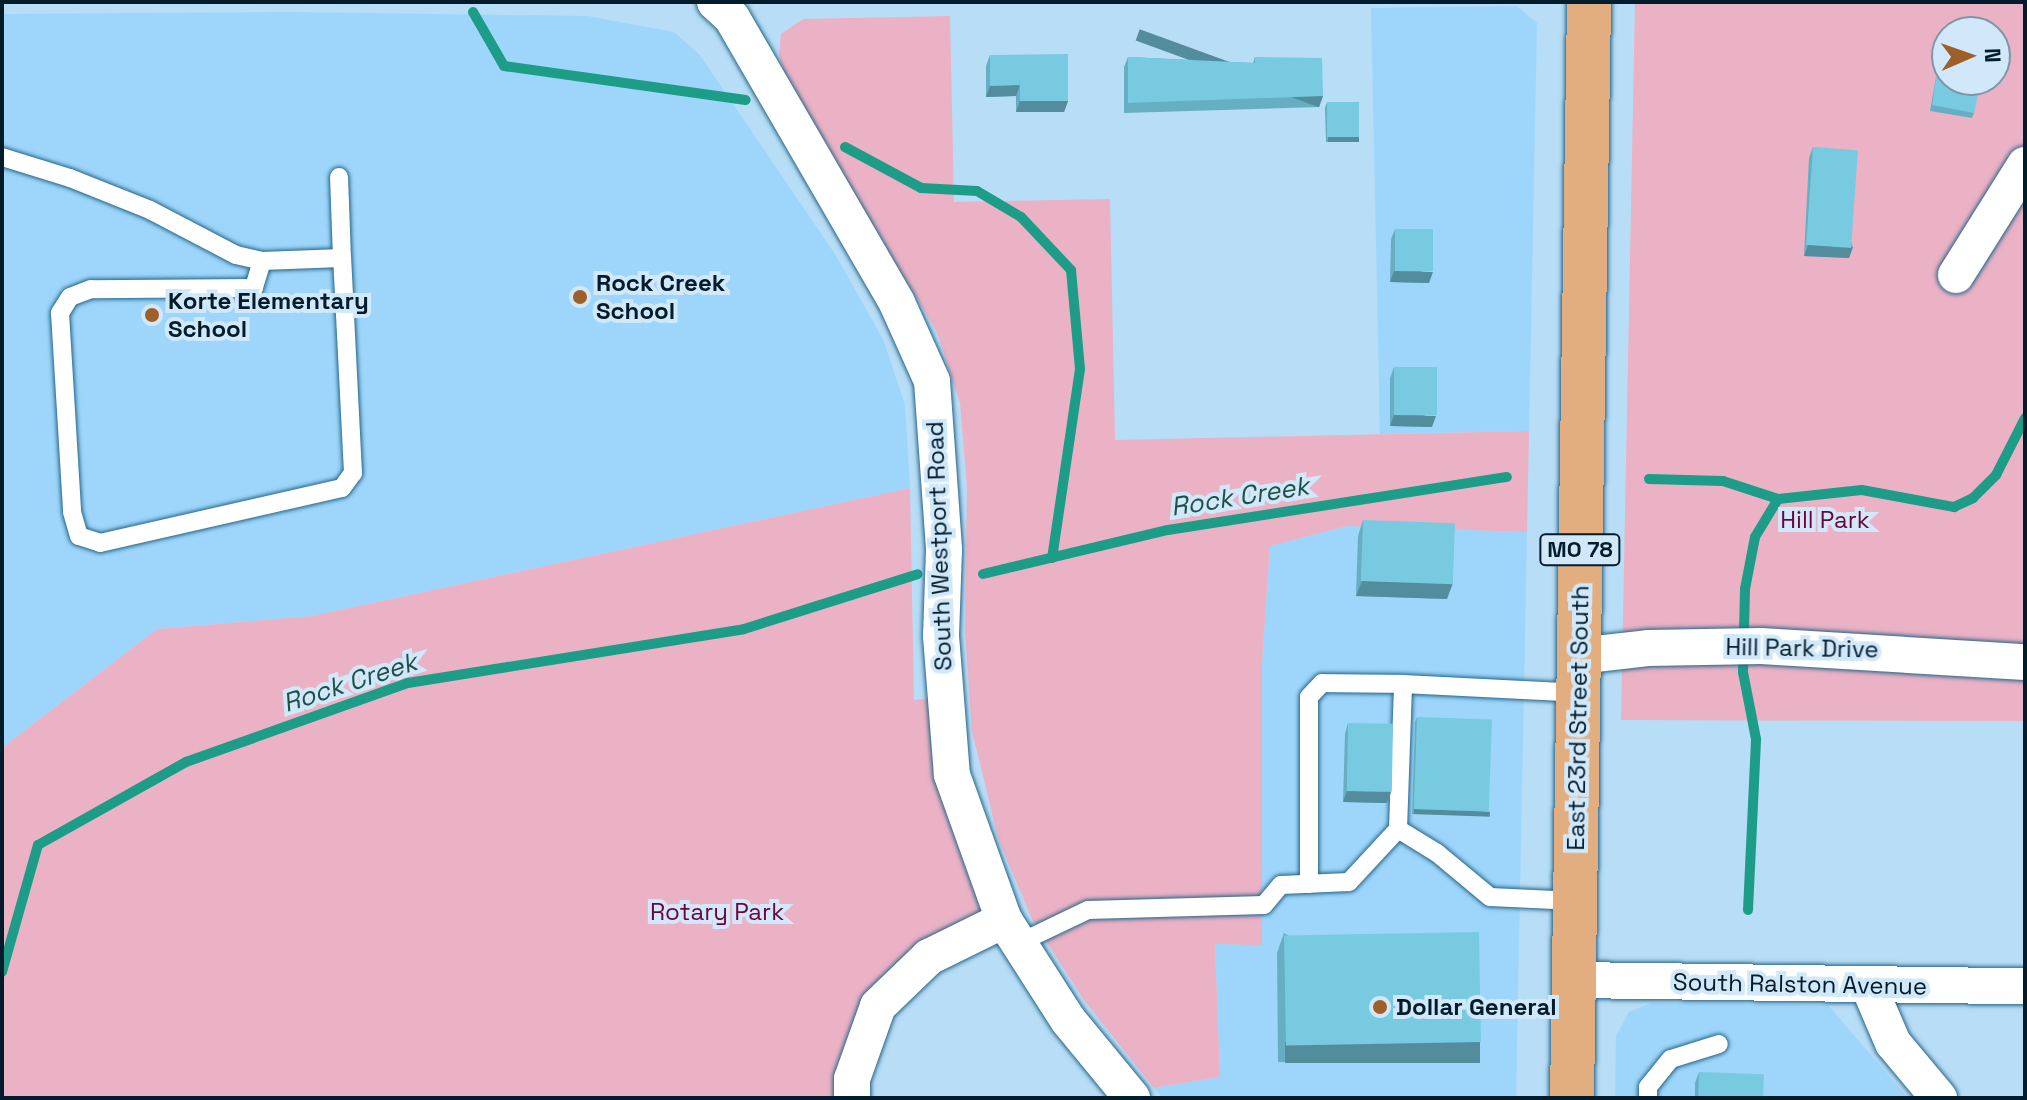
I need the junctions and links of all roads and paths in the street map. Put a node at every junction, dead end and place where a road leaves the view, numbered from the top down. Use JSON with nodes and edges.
{"nodes":[{"id":1,"x":715,"y":2,"type":"edge"},
{"id":2,"x":1589,"y":2,"type":"edge"},
{"id":3,"x":2,"y":157,"type":"edge"},
{"id":4,"x":2025,"y":165,"type":"edge"},
{"id":5,"x":339,"y":177,"type":"dead end"},
{"id":6,"x":342,"y":258,"type":"junction"},
{"id":7,"x":262,"y":261,"type":"junction"},
{"id":8,"x":1956,"y":275,"type":"dead end"},
{"id":9,"x":2025,"y":662,"type":"edge"},
{"id":10,"x":1578,"y":674,"type":"junction"},
{"id":11,"x":1403,"y":684,"type":"junction"},
{"id":12,"x":1398,"y":829,"type":"junction"},
{"id":13,"x":1309,"y":884,"type":"junction"},
{"id":14,"x":1576,"y":901,"type":"junction"},
{"id":15,"x":1011,"y":932,"type":"junction"},
{"id":16,"x":1574,"y":980,"type":"junction"},
{"id":17,"x":2025,"y":986,"type":"edge"},
{"id":18,"x":1869,"y":987,"type":"junction"},
{"id":19,"x":1719,"y":1044,"type":"dead end"},
{"id":20,"x":852,"y":1098,"type":"edge"},
{"id":21,"x":1132,"y":1098,"type":"edge"},
{"id":22,"x":1572,"y":1098,"type":"edge"},
{"id":23,"x":1648,"y":1098,"type":"edge"},
{"id":24,"x":1939,"y":1098,"type":"edge"}],
"edges":[{"from":1,"to":15,"type":"street","name":"South Westport Road"},
{"from":2,"to":10,"type":"main road","name":"East 23rd Street South","number":"MO 78"},
{"from":3,"to":7,"type":"lane"},
{"from":4,"to":8,"type":"street"},
{"from":5,"to":6,"type":"lane"},
{"from":6,"to":7,"type":"lane"},
{"from":6,"to":7,"type":"lane"},
{"from":9,"to":10,"type":"street","name":"Hill Park Drive"},
{"from":10,"to":11,"type":"lane"},
{"from":10,"to":14,"type":"main road","name":"East 23rd Street South","number":"MO 78"},
{"from":11,"to":12,"type":"lane"},
{"from":11,"to":13,"type":"lane"},
{"from":12,"to":13,"type":"lane"},
{"from":12,"to":14,"type":"lane"},
{"from":13,"to":15,"type":"lane"},
{"from":14,"to":16,"type":"main road","name":"East 23rd Street South","number":"MO 78"},
{"from":15,"to":20,"type":"street"},
{"from":15,"to":21,"type":"street","name":"South Westport Road"},
{"from":16,"to":18,"type":"street","name":"South Ralston Avenue"},
{"from":16,"to":22,"type":"main road","name":"East 23rd Street South","number":"MO 78"},
{"from":17,"to":18,"type":"street","name":"South Ralston Avenue"},
{"from":18,"to":24,"type":"street"},
{"from":19,"to":23,"type":"lane"}]}
